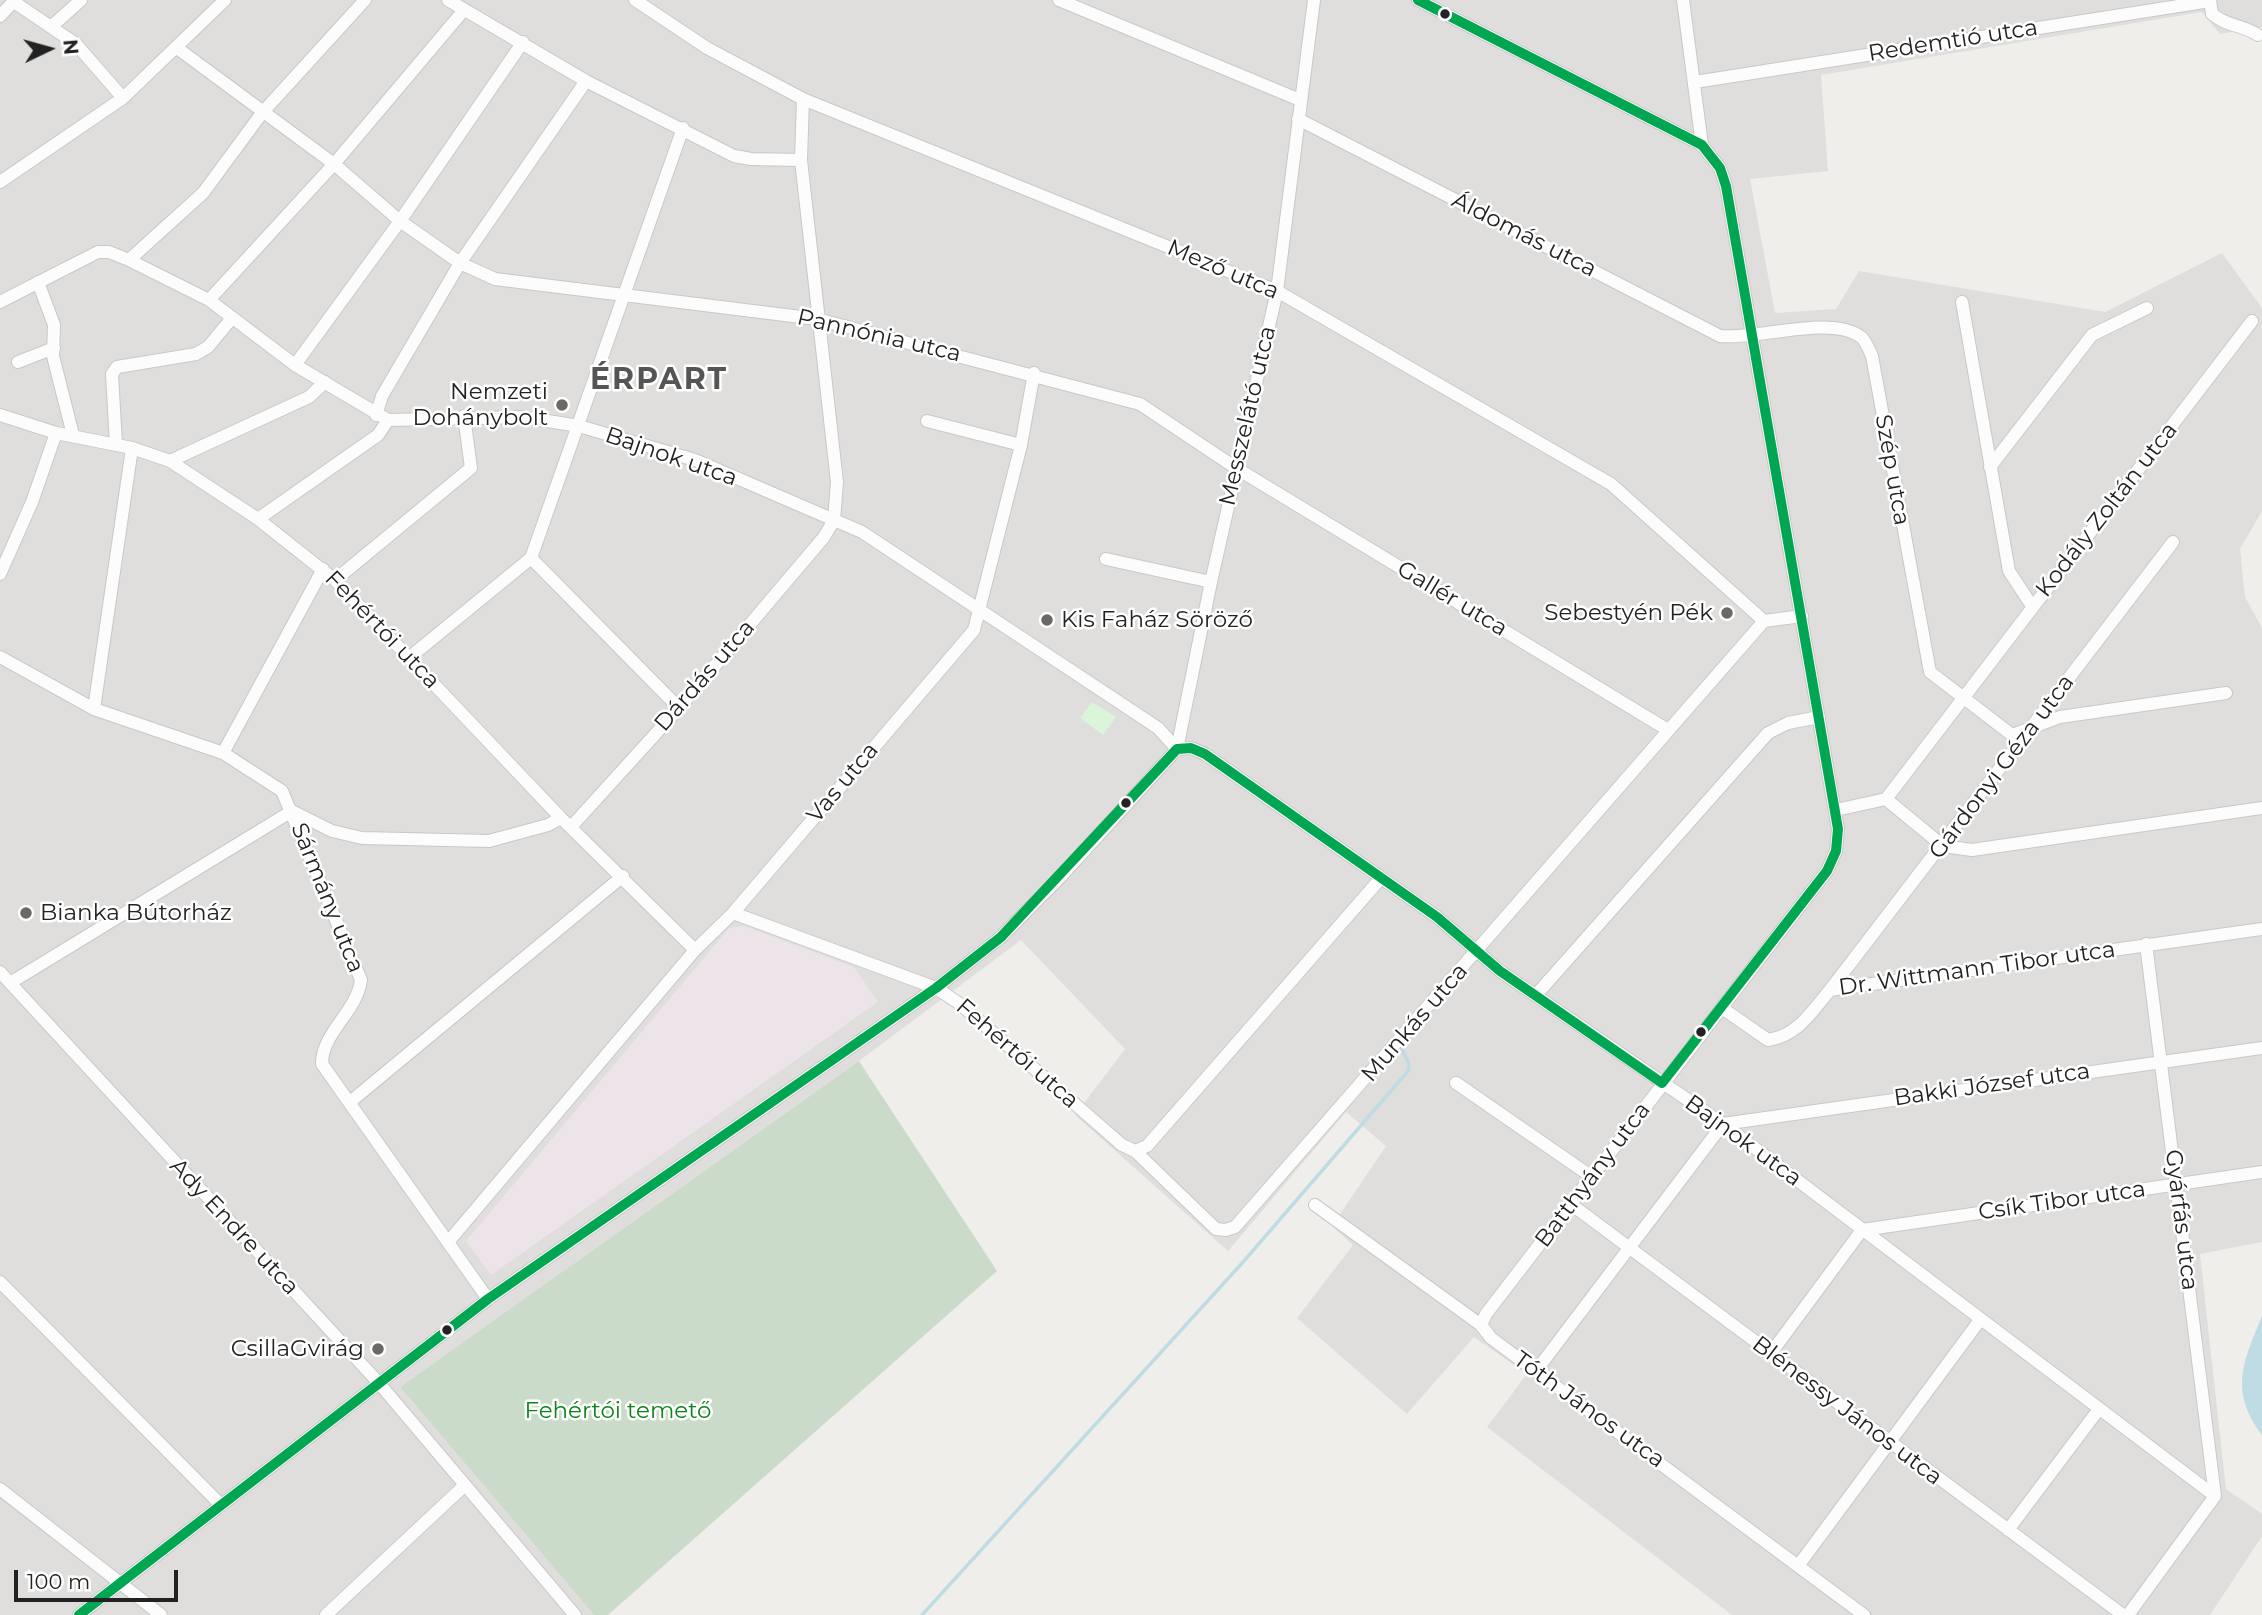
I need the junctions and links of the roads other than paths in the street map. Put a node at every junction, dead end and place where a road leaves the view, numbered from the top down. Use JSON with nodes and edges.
{"nodes":[{"id":1,"x":81,"y":0,"type":"edge"},
{"id":2,"x":225,"y":0,"type":"edge"},
{"id":3,"x":365,"y":0,"type":"edge"},
{"id":4,"x":447,"y":0,"type":"edge"},
{"id":5,"x":1059,"y":0,"type":"edge"},
{"id":6,"x":1314,"y":0,"type":"edge"},
{"id":7,"x":1418,"y":0,"type":"edge"},
{"id":8,"x":1683,"y":0,"type":"edge"},
{"id":9,"x":14,"y":1,"type":"edge"},
{"id":10,"x":641,"y":1,"type":"edge"},
{"id":11,"x":2210,"y":1,"type":"edge"},
{"id":12,"x":464,"y":10,"type":"junction"},
{"id":13,"x":0,"y":16,"type":"edge"},
{"id":14,"x":52,"y":26,"type":"junction"},
{"id":15,"x":2258,"y":35,"type":"dead end"},
{"id":16,"x":523,"y":42,"type":"junction"},
{"id":17,"x":177,"y":48,"type":"junction"},
{"id":18,"x":586,"y":81,"type":"junction"},
{"id":19,"x":1695,"y":82,"type":"junction"},
{"id":20,"x":123,"y":98,"type":"junction"},
{"id":21,"x":803,"y":99,"type":"junction"},
{"id":22,"x":1300,"y":100,"type":"junction"},
{"id":23,"x":262,"y":113,"type":"junction"},
{"id":24,"x":1298,"y":119,"type":"junction"},
{"id":25,"x":683,"y":128,"type":"junction"},
{"id":26,"x":1702,"y":145,"type":"junction"},
{"id":27,"x":801,"y":160,"type":"junction"},
{"id":28,"x":334,"y":164,"type":"junction"},
{"id":29,"x":0,"y":182,"type":"edge"},
{"id":30,"x":400,"y":221,"type":"junction"},
{"id":31,"x":129,"y":260,"type":"junction"},
{"id":32,"x":460,"y":263,"type":"junction"},
{"id":33,"x":38,"y":282,"type":"junction"},
{"id":34,"x":1277,"y":291,"type":"junction"},
{"id":35,"x":625,"y":297,"type":"junction"},
{"id":36,"x":209,"y":300,"type":"junction"},
{"id":37,"x":0,"y":302,"type":"edge"},
{"id":38,"x":1962,"y":302,"type":"dead end"},
{"id":39,"x":2147,"y":308,"type":"dead end"},
{"id":40,"x":232,"y":318,"type":"junction"},
{"id":41,"x":817,"y":318,"type":"junction"},
{"id":42,"x":2252,"y":321,"type":"dead end"},
{"id":43,"x":1754,"y":336,"type":"junction"},
{"id":44,"x":54,"y":348,"type":"junction"},
{"id":45,"x":18,"y":362,"type":"dead end"},
{"id":46,"x":295,"y":365,"type":"junction"},
{"id":47,"x":1034,"y":373,"type":"junction"},
{"id":48,"x":325,"y":382,"type":"junction"},
{"id":49,"x":0,"y":415,"type":"edge"},
{"id":50,"x":464,"y":416,"type":"junction"},
{"id":51,"x":382,"y":418,"type":"junction"},
{"id":52,"x":927,"y":421,"type":"dead end"},
{"id":53,"x":579,"y":426,"type":"junction"},
{"id":54,"x":56,"y":433,"type":"junction"},
{"id":55,"x":73,"y":435,"type":"junction"},
{"id":56,"x":116,"y":445,"type":"junction"},
{"id":57,"x":1021,"y":445,"type":"junction"},
{"id":58,"x":132,"y":448,"type":"junction"},
{"id":59,"x":170,"y":461,"type":"junction"},
{"id":60,"x":1990,"y":467,"type":"junction"},
{"id":61,"x":1236,"y":468,"type":"junction"},
{"id":62,"x":258,"y":519,"type":"junction"},
{"id":63,"x":834,"y":520,"type":"junction"},
{"id":64,"x":2173,"y":542,"type":"dead end"},
{"id":65,"x":531,"y":558,"type":"junction"},
{"id":66,"x":1106,"y":559,"type":"dead end"},
{"id":67,"x":323,"y":569,"type":"junction"},
{"id":68,"x":0,"y":575,"type":"edge"},
{"id":69,"x":335,"y":580,"type":"junction"},
{"id":70,"x":1211,"y":582,"type":"junction"},
{"id":71,"x":2032,"y":606,"type":"junction"},
{"id":72,"x":981,"y":609,"type":"junction"},
{"id":73,"x":1802,"y":616,"type":"junction"},
{"id":74,"x":1763,"y":621,"type":"junction"},
{"id":75,"x":0,"y":657,"type":"edge"},
{"id":76,"x":410,"y":657,"type":"junction"},
{"id":77,"x":2226,"y":693,"type":"dead end"},
{"id":78,"x":1961,"y":699,"type":"junction"},
{"id":79,"x":679,"y":708,"type":"junction"},
{"id":80,"x":94,"y":709,"type":"junction"},
{"id":81,"x":1819,"y":717,"type":"junction"},
{"id":82,"x":1668,"y":730,"type":"junction"},
{"id":83,"x":2029,"y":730,"type":"junction"},
{"id":84,"x":1177,"y":749,"type":"junction"},
{"id":85,"x":223,"y":753,"type":"junction"},
{"id":86,"x":1886,"y":799,"type":"junction"},
{"id":87,"x":2262,"y":808,"type":"edge"},
{"id":88,"x":1836,"y":810,"type":"junction"},
{"id":89,"x":292,"y":811,"type":"junction"},
{"id":90,"x":566,"y":822,"type":"junction"},
{"id":91,"x":1943,"y":846,"type":"junction"},
{"id":92,"x":623,"y":876,"type":"junction"},
{"id":93,"x":1381,"y":878,"type":"junction"},
{"id":94,"x":733,"y":913,"type":"junction"},
{"id":95,"x":2262,"y":929,"type":"edge"},
{"id":96,"x":2146,"y":944,"type":"junction"},
{"id":97,"x":695,"y":950,"type":"junction"},
{"id":98,"x":1477,"y":952,"type":"junction"},
{"id":99,"x":0,"y":972,"type":"edge"},
{"id":100,"x":10,"y":983,"type":"junction"},
{"id":101,"x":936,"y":988,"type":"junction"},
{"id":102,"x":1830,"y":990,"type":"junction"},
{"id":103,"x":1536,"y":995,"type":"junction"},
{"id":104,"x":1722,"y":1008,"type":"junction"},
{"id":105,"x":2262,"y":1048,"type":"edge"},
{"id":106,"x":2162,"y":1061,"type":"junction"},
{"id":107,"x":1456,"y":1083,"type":"dead end"},
{"id":108,"x":1662,"y":1083,"type":"junction"},
{"id":109,"x":350,"y":1102,"type":"junction"},
{"id":110,"x":1723,"y":1124,"type":"junction"},
{"id":111,"x":1135,"y":1151,"type":"junction"},
{"id":112,"x":2262,"y":1172,"type":"edge"},
{"id":113,"x":1592,"y":1177,"type":"junction"},
{"id":114,"x":2177,"y":1185,"type":"junction"},
{"id":115,"x":1315,"y":1205,"type":"dead end"},
{"id":116,"x":1572,"y":1205,"type":"junction"},
{"id":117,"x":1862,"y":1230,"type":"junction"},
{"id":118,"x":449,"y":1242,"type":"junction"},
{"id":119,"x":1630,"y":1250,"type":"junction"},
{"id":120,"x":0,"y":1282,"type":"edge"},
{"id":121,"x":488,"y":1299,"type":"junction"},
{"id":122,"x":1980,"y":1320,"type":"junction"},
{"id":123,"x":1481,"y":1325,"type":"junction"},
{"id":124,"x":1771,"y":1353,"type":"junction"},
{"id":125,"x":1536,"y":1371,"type":"junction"},
{"id":126,"x":378,"y":1382,"type":"junction"},
{"id":127,"x":2099,"y":1409,"type":"junction"},
{"id":128,"x":1887,"y":1442,"type":"junction"},
{"id":129,"x":464,"y":1486,"type":"junction"},
{"id":130,"x":0,"y":1489,"type":"edge"},
{"id":131,"x":2216,"y":1496,"type":"junction"},
{"id":132,"x":221,"y":1505,"type":"junction"},
{"id":133,"x":2008,"y":1530,"type":"junction"},
{"id":134,"x":1798,"y":1566,"type":"junction"},
{"id":135,"x":121,"y":1583,"type":"junction"},
{"id":136,"x":79,"y":1615,"type":"edge"},
{"id":137,"x":161,"y":1615,"type":"edge"},
{"id":138,"x":326,"y":1615,"type":"edge"},
{"id":139,"x":575,"y":1615,"type":"edge"},
{"id":140,"x":1864,"y":1615,"type":"edge"},
{"id":141,"x":2126,"y":1615,"type":"edge"}],
"edges":[{"from":1,"to":14,"type":"street"},
{"from":2,"to":17,"type":"street"},
{"from":3,"to":23,"type":"street"},
{"from":4,"to":12,"type":"street"},
{"from":5,"to":22,"type":"street"},
{"from":6,"to":22,"type":"street","name":"Messzelátó utca"},
{"from":7,"to":26,"type":"street","name":"Batthyány utca"},
{"from":8,"to":19,"type":"street"},
{"from":9,"to":13,"type":"street"},
{"from":9,"to":14,"type":"street"},
{"from":10,"to":21,"type":"street","name":"Mező utca"},
{"from":11,"to":15,"type":"street"},
{"from":11,"to":19,"type":"street","name":"Redemtió utca"},
{"from":12,"to":16,"type":"street"},
{"from":12,"to":28,"type":"street"},
{"from":14,"to":20,"type":"street"},
{"from":16,"to":18,"type":"street"},
{"from":16,"to":30,"type":"street"},
{"from":17,"to":20,"type":"street"},
{"from":17,"to":23,"type":"street","name":"Pannónia utca"},
{"from":18,"to":25,"type":"street"},
{"from":18,"to":32,"type":"street"},
{"from":19,"to":26,"type":"street"},
{"from":20,"to":29,"type":"street"},
{"from":21,"to":27,"type":"street"},
{"from":21,"to":34,"type":"street","name":"Mező utca"},
{"from":22,"to":24,"type":"street","name":"Messzelátó utca"},
{"from":23,"to":28,"type":"street","name":"Pannónia utca"},
{"from":23,"to":31,"type":"street"},
{"from":24,"to":34,"type":"street","name":"Messzelátó utca"},
{"from":24,"to":43,"type":"street","name":"Áldomás utca"},
{"from":25,"to":27,"type":"street"},
{"from":25,"to":35,"type":"street"},
{"from":26,"to":43,"type":"street","name":"Batthyány utca"},
{"from":27,"to":41,"type":"street"},
{"from":28,"to":30,"type":"street","name":"Pannónia utca"},
{"from":28,"to":36,"type":"street"},
{"from":30,"to":32,"type":"street","name":"Pannónia utca"},
{"from":30,"to":46,"type":"street"},
{"from":31,"to":33,"type":"street"},
{"from":31,"to":36,"type":"street"},
{"from":32,"to":35,"type":"street","name":"Pannónia utca"},
{"from":32,"to":51,"type":"street"},
{"from":33,"to":37,"type":"street"},
{"from":33,"to":44,"type":"street"},
{"from":34,"to":61,"type":"street","name":"Messzelátó utca"},
{"from":34,"to":74,"type":"street","name":"Mező utca"},
{"from":35,"to":41,"type":"street","name":"Pannónia utca"},
{"from":35,"to":53,"type":"street"},
{"from":36,"to":40,"type":"street"},
{"from":38,"to":60,"type":"street"},
{"from":39,"to":60,"type":"street"},
{"from":40,"to":46,"type":"street"},
{"from":40,"to":56,"type":"street"},
{"from":41,"to":47,"type":"street","name":"Pannónia utca"},
{"from":41,"to":63,"type":"street"},
{"from":42,"to":71,"type":"street","name":"Kodály Zoltán utca"},
{"from":43,"to":73,"type":"street","name":"Batthyány utca"},
{"from":43,"to":78,"type":"street","name":"Szép utca"},
{"from":44,"to":45,"type":"street"},
{"from":44,"to":55,"type":"street"},
{"from":46,"to":48,"type":"street"},
{"from":47,"to":57,"type":"street","name":"Vas utca"},
{"from":47,"to":61,"type":"street","name":"Pannónia utca"},
{"from":48,"to":51,"type":"street"},
{"from":48,"to":59,"type":"street"},
{"from":49,"to":54,"type":"street","name":"Fehértói utca"},
{"from":50,"to":51,"type":"street","name":"Bajnok utca"},
{"from":50,"to":53,"type":"street","name":"Bajnok utca"},
{"from":50,"to":69,"type":"street"},
{"from":51,"to":62,"type":"street"},
{"from":52,"to":57,"type":"street"},
{"from":53,"to":63,"type":"street","name":"Bajnok utca"},
{"from":53,"to":65,"type":"street"},
{"from":54,"to":55,"type":"street","name":"Fehértói utca"},
{"from":54,"to":68,"type":"street"},
{"from":55,"to":56,"type":"street","name":"Fehértói utca"},
{"from":56,"to":58,"type":"street","name":"Fehértói utca"},
{"from":57,"to":72,"type":"street","name":"Vas utca"},
{"from":58,"to":59,"type":"street","name":"Fehértói utca"},
{"from":58,"to":80,"type":"street"},
{"from":59,"to":62,"type":"street","name":"Fehértói utca"},
{"from":60,"to":71,"type":"street"},
{"from":61,"to":70,"type":"street","name":"Messzelátó utca"},
{"from":61,"to":82,"type":"street","name":"Gallér utca"},
{"from":62,"to":67,"type":"street","name":"Fehértói utca"},
{"from":63,"to":72,"type":"street","name":"Bajnok utca"},
{"from":63,"to":79,"type":"street","name":"Dárdás utca"},
{"from":64,"to":83,"type":"street","name":"Gárdonyi Géza utca"},
{"from":65,"to":76,"type":"street"},
{"from":65,"to":79,"type":"street"},
{"from":66,"to":70,"type":"street"},
{"from":67,"to":69,"type":"street","name":"Fehértói utca"},
{"from":67,"to":85,"type":"street"},
{"from":69,"to":76,"type":"street","name":"Fehértói utca"},
{"from":70,"to":84,"type":"street","name":"Messzelátó utca"},
{"from":71,"to":78,"type":"street","name":"Kodály Zoltán utca"},
{"from":72,"to":84,"type":"street","name":"Bajnok utca"},
{"from":72,"to":94,"type":"street","name":"Vas utca"},
{"from":73,"to":74,"type":"street"},
{"from":73,"to":81,"type":"street","name":"Batthyány utca"},
{"from":74,"to":82,"type":"street","name":"Munkás utca"},
{"from":75,"to":80,"type":"street","name":"Sármány utca"},
{"from":76,"to":90,"type":"street","name":"Fehértói utca"},
{"from":77,"to":83,"type":"street"},
{"from":78,"to":83,"type":"street"},
{"from":78,"to":86,"type":"street","name":"Kodály Zoltán utca"},
{"from":79,"to":90,"type":"street","name":"Dárdás utca"},
{"from":80,"to":85,"type":"street","name":"Sármány utca"},
{"from":81,"to":88,"type":"street","name":"Batthyány utca"},
{"from":81,"to":103,"type":"street"},
{"from":82,"to":98,"type":"street","name":"Munkás utca"},
{"from":83,"to":91,"type":"street","name":"Gárdonyi Géza utca"},
{"from":84,"to":93,"type":"street","name":"Bajnok utca"},
{"from":84,"to":101,"type":"street"},
{"from":85,"to":89,"type":"street","name":"Sármány utca"},
{"from":86,"to":88,"type":"street"},
{"from":86,"to":91,"type":"street"},
{"from":87,"to":91,"type":"street"},
{"from":88,"to":104,"type":"street","name":"Batthyány utca"},
{"from":89,"to":90,"type":"street"},
{"from":89,"to":100,"type":"street"},
{"from":89,"to":109,"type":"street","name":"Sármány utca"},
{"from":90,"to":92,"type":"street","name":"Fehértói utca"},
{"from":91,"to":102,"type":"street","name":"Gárdonyi Géza utca"},
{"from":92,"to":97,"type":"street","name":"Fehértói utca"},
{"from":92,"to":109,"type":"street"},
{"from":93,"to":98,"type":"street","name":"Bajnok utca"},
{"from":93,"to":111,"type":"street"},
{"from":94,"to":97,"type":"street","name":"Vas utca"},
{"from":94,"to":101,"type":"street","name":"Fehértói utca"},
{"from":95,"to":96,"type":"street","name":"Dr. Wittmann Tibor utca"},
{"from":96,"to":102,"type":"street","name":"Dr. Wittmann Tibor utca"},
{"from":96,"to":106,"type":"street","name":"Gyárfás utca"},
{"from":97,"to":118,"type":"street","name":"Vas utca"},
{"from":98,"to":103,"type":"street","name":"Bajnok utca"},
{"from":98,"to":111,"type":"street","name":"Munkás utca"},
{"from":99,"to":100,"type":"street","name":"Ady Endre utca"},
{"from":100,"to":126,"type":"street","name":"Ady Endre utca"},
{"from":101,"to":111,"type":"street","name":"Fehértói utca"},
{"from":101,"to":121,"type":"street"},
{"from":102,"to":104,"type":"street","name":"Dr. Wittmann Tibor utca"},
{"from":103,"to":108,"type":"street","name":"Bajnok utca"},
{"from":104,"to":108,"type":"street","name":"Batthyány utca"},
{"from":105,"to":106,"type":"street","name":"Bakki József utca"},
{"from":106,"to":110,"type":"street","name":"Bakki József utca"},
{"from":106,"to":114,"type":"street","name":"Gyárfás utca"},
{"from":107,"to":113,"type":"street"},
{"from":108,"to":110,"type":"street","name":"Bajnok utca"},
{"from":108,"to":113,"type":"street","name":"Batthyány utca"},
{"from":109,"to":118,"type":"street","name":"Sármány utca"},
{"from":110,"to":117,"type":"street","name":"Bajnok utca"},
{"from":110,"to":119,"type":"street"},
{"from":112,"to":114,"type":"street","name":"Csík Tibor utca"},
{"from":113,"to":116,"type":"street","name":"Batthyány utca"},
{"from":114,"to":117,"type":"street","name":"Csík Tibor utca"},
{"from":114,"to":131,"type":"street","name":"Gyárfás utca"},
{"from":115,"to":123,"type":"street","name":"Tóth János utca"},
{"from":116,"to":119,"type":"street","name":"Blénessy János utca"},
{"from":116,"to":123,"type":"street","name":"Batthyány utca"},
{"from":117,"to":122,"type":"street","name":"Bajnok utca"},
{"from":117,"to":124,"type":"street"},
{"from":118,"to":121,"type":"street","name":"Sármány utca"},
{"from":119,"to":124,"type":"street","name":"Blénessy János utca"},
{"from":119,"to":125,"type":"street"},
{"from":120,"to":132,"type":"street"},
{"from":121,"to":126,"type":"street"},
{"from":122,"to":127,"type":"street","name":"Bajnok utca"},
{"from":122,"to":128,"type":"street"},
{"from":123,"to":125,"type":"street","name":"Tóth János utca"},
{"from":124,"to":128,"type":"street","name":"Blénessy János utca"},
{"from":125,"to":134,"type":"street","name":"Tóth János utca"},
{"from":126,"to":129,"type":"street","name":"Ady Endre utca"},
{"from":126,"to":132,"type":"street"},
{"from":127,"to":131,"type":"street","name":"Bajnok utca"},
{"from":127,"to":133,"type":"street"},
{"from":128,"to":133,"type":"street","name":"Blénessy János utca"},
{"from":128,"to":134,"type":"street"},
{"from":129,"to":138,"type":"street"},
{"from":129,"to":139,"type":"street","name":"Ady Endre utca"},
{"from":130,"to":135,"type":"street"},
{"from":131,"to":141,"type":"street"},
{"from":132,"to":135,"type":"street"},
{"from":133,"to":141,"type":"street","name":"Blénessy János utca"},
{"from":134,"to":140,"type":"street","name":"Tóth János utca"},
{"from":135,"to":136,"type":"street"},
{"from":135,"to":137,"type":"street"}]}
